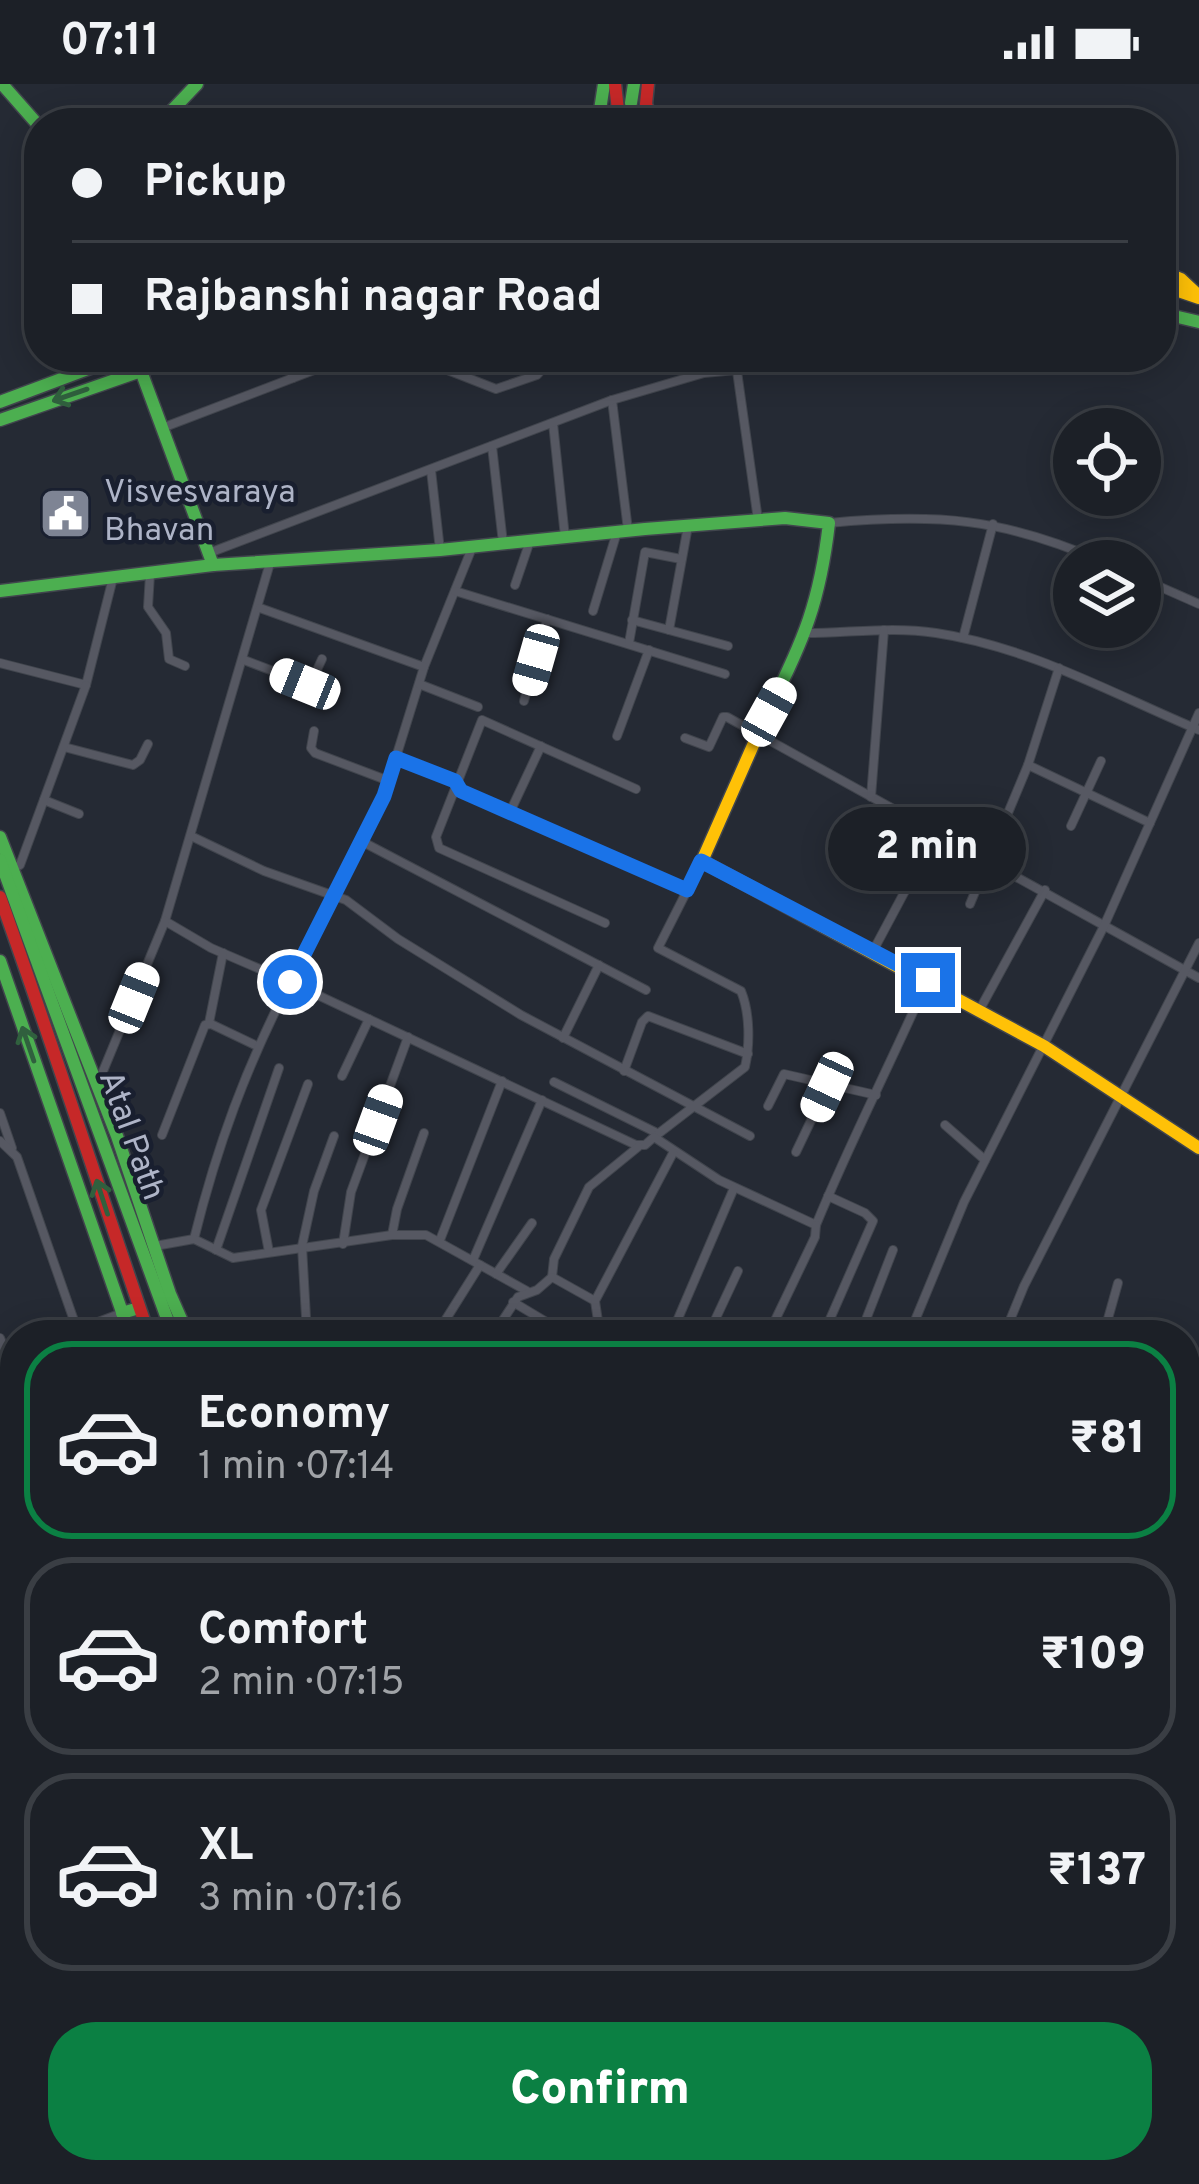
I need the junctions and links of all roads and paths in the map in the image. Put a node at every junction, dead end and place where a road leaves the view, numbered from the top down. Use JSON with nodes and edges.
{"nodes":[{"id":1,"x":2,"y":84,"type":"edge"},
{"id":2,"x":197,"y":84,"type":"edge"},
{"id":3,"x":634,"y":84,"type":"edge"},
{"id":4,"x":631,"y":103,"type":"dead end"},
{"id":5,"x":174,"y":108,"type":"edge"},
{"id":6,"x":24,"y":109,"type":"edge"},
{"id":7,"x":1176,"y":277,"type":"edge"},
{"id":8,"x":1199,"y":298,"type":"edge"},
{"id":9,"x":1177,"y":317,"type":"edge"},
{"id":10,"x":1199,"y":322,"type":"edge"},
{"id":11,"x":78,"y":372,"type":"edge"},
{"id":12,"x":138,"y":372,"type":"edge"},
{"id":13,"x":141,"y":372,"type":"edge"},
{"id":14,"x":291,"y":372,"type":"edge"},
{"id":15,"x":309,"y":372,"type":"edge"},
{"id":16,"x":455,"y":372,"type":"edge"},
{"id":17,"x":539,"y":372,"type":"edge"},
{"id":18,"x":715,"y":372,"type":"edge"},
{"id":19,"x":736,"y":372,"type":"edge"},
{"id":20,"x":293,"y":378,"type":"junction"},
{"id":21,"x":612,"y":400,"type":"junction"},
{"id":22,"x":0,"y":402,"type":"edge"},
{"id":23,"x":0,"y":420,"type":"edge"},
{"id":24,"x":553,"y":423,"type":"junction"},
{"id":25,"x":162,"y":428,"type":"junction"},
{"id":26,"x":492,"y":446,"type":"junction"},
{"id":27,"x":431,"y":470,"type":"junction"},
{"id":28,"x":758,"y":520,"type":"junction"},
{"id":29,"x":830,"y":523,"type":"junction"},
{"id":30,"x":993,"y":524,"type":"junction"},
{"id":31,"x":688,"y":525,"type":"junction"},
{"id":32,"x":622,"y":531,"type":"junction"},
{"id":33,"x":565,"y":537,"type":"junction"},
{"id":34,"x":1054,"y":540,"type":"edge"},
{"id":35,"x":530,"y":541,"type":"junction"},
{"id":36,"x":503,"y":543,"type":"junction"},
{"id":37,"x":473,"y":546,"type":"junction"},
{"id":38,"x":440,"y":550,"type":"junction"},
{"id":39,"x":211,"y":559,"type":"junction"},
{"id":40,"x":681,"y":559,"type":"junction"},
{"id":41,"x":270,"y":563,"type":"junction"},
{"id":42,"x":150,"y":574,"type":"junction"},
{"id":43,"x":113,"y":578,"type":"junction"},
{"id":44,"x":515,"y":585,"type":"dead end"},
{"id":45,"x":1161,"y":587,"type":"edge"},
{"id":46,"x":0,"y":591,"type":"edge"},
{"id":47,"x":455,"y":591,"type":"junction"},
{"id":48,"x":1199,"y":604,"type":"edge"},
{"id":49,"x":260,"y":608,"type":"junction"},
{"id":50,"x":593,"y":611,"type":"dead end"},
{"id":51,"x":548,"y":619,"type":"junction"},
{"id":52,"x":632,"y":620,"type":"junction"},
{"id":53,"x":669,"y":630,"type":"junction"},
{"id":54,"x":884,"y":631,"type":"junction"},
{"id":55,"x":806,"y":633,"type":"junction"},
{"id":56,"x":963,"y":638,"type":"junction"},
{"id":57,"x":628,"y":644,"type":"junction"},
{"id":58,"x":728,"y":646,"type":"dead end"},
{"id":59,"x":649,"y":650,"type":"junction"},
{"id":60,"x":244,"y":659,"type":"junction"},
{"id":61,"x":322,"y":659,"type":"dead end"},
{"id":62,"x":0,"y":663,"type":"edge"},
{"id":63,"x":185,"y":666,"type":"dead end"},
{"id":64,"x":424,"y":667,"type":"junction"},
{"id":65,"x":1059,"y":668,"type":"junction"},
{"id":66,"x":725,"y":674,"type":"dead end"},
{"id":67,"x":419,"y":684,"type":"junction"},
{"id":68,"x":86,"y":685,"type":"junction"},
{"id":69,"x":524,"y":701,"type":"dead end"},
{"id":70,"x":478,"y":707,"type":"dead end"},
{"id":71,"x":1199,"y":713,"type":"edge"},
{"id":72,"x":1196,"y":728,"type":"edge"},
{"id":73,"x":314,"y":731,"type":"dead end"},
{"id":74,"x":756,"y":735,"type":"junction"},
{"id":75,"x":617,"y":736,"type":"dead end"},
{"id":76,"x":685,"y":738,"type":"dead end"},
{"id":77,"x":148,"y":744,"type":"dead end"},
{"id":78,"x":541,"y":746,"type":"junction"},
{"id":79,"x":64,"y":747,"type":"junction"},
{"id":80,"x":396,"y":758,"type":"junction"},
{"id":81,"x":1101,"y":761,"type":"dead end"},
{"id":82,"x":1028,"y":765,"type":"junction"},
{"id":83,"x":455,"y":781,"type":"junction"},
{"id":84,"x":388,"y":782,"type":"junction"},
{"id":85,"x":636,"y":790,"type":"dead end"},
{"id":86,"x":1087,"y":793,"type":"junction"},
{"id":87,"x":871,"y":797,"type":"junction"},
{"id":88,"x":44,"y":800,"type":"junction"},
{"id":89,"x":510,"y":812,"type":"junction"},
{"id":90,"x":79,"y":814,"type":"dead end"},
{"id":91,"x":1150,"y":823,"type":"junction"},
{"id":92,"x":1071,"y":826,"type":"dead end"},
{"id":93,"x":936,"y":832,"type":"junction"},
{"id":94,"x":191,"y":836,"type":"junction"},
{"id":95,"x":0,"y":837,"type":"edge"},
{"id":96,"x":361,"y":841,"type":"junction"},
{"id":97,"x":701,"y":861,"type":"junction"},
{"id":98,"x":991,"y":861,"type":"junction"},
{"id":99,"x":6,"y":864,"type":"edge"},
{"id":100,"x":687,"y":890,"type":"junction"},
{"id":101,"x":1045,"y":890,"type":"junction"},
{"id":102,"x":334,"y":896,"type":"junction"},
{"id":103,"x":0,"y":897,"type":"edge"},
{"id":104,"x":970,"y":904,"type":"dead end"},
{"id":105,"x":165,"y":921,"type":"junction"},
{"id":106,"x":605,"y":923,"type":"dead end"},
{"id":107,"x":1105,"y":926,"type":"junction"},
{"id":108,"x":1199,"y":943,"type":"edge"},
{"id":109,"x":873,"y":951,"type":"junction"},
{"id":110,"x":223,"y":953,"type":"junction"},
{"id":111,"x":0,"y":961,"type":"edge"},
{"id":112,"x":599,"y":965,"type":"junction"},
{"id":113,"x":1186,"y":971,"type":"junction"},
{"id":114,"x":1199,"y":978,"type":"edge"},
{"id":115,"x":928,"y":980,"type":"junction"},
{"id":116,"x":290,"y":982,"type":"junction"},
{"id":117,"x":646,"y":989,"type":"dead end"},
{"id":118,"x":980,"y":1010,"type":"junction"},
{"id":119,"x":369,"y":1019,"type":"junction"},
{"id":120,"x":209,"y":1023,"type":"junction"},
{"id":121,"x":408,"y":1037,"type":"junction"},
{"id":122,"x":563,"y":1037,"type":"junction"},
{"id":123,"x":257,"y":1046,"type":"junction"},
{"id":124,"x":1044,"y":1046,"type":"junction"},
{"id":125,"x":748,"y":1054,"type":"junction"},
{"id":126,"x":279,"y":1068,"type":"dead end"},
{"id":127,"x":624,"y":1071,"type":"junction"},
{"id":128,"x":342,"y":1076,"type":"dead end"},
{"id":129,"x":93,"y":1079,"type":"junction"},
{"id":130,"x":502,"y":1081,"type":"junction"},
{"id":131,"x":554,"y":1082,"type":"dead end"},
{"id":132,"x":308,"y":1084,"type":"dead end"},
{"id":133,"x":827,"y":1087,"type":"junction"},
{"id":134,"x":1119,"y":1095,"type":"junction"},
{"id":135,"x":876,"y":1096,"type":"junction"},
{"id":136,"x":542,"y":1100,"type":"junction"},
{"id":137,"x":689,"y":1106,"type":"junction"},
{"id":138,"x":769,"y":1106,"type":"dead end"},
{"id":139,"x":0,"y":1113,"type":"edge"},
{"id":140,"x":945,"y":1125,"type":"dead end"},
{"id":141,"x":424,"y":1132,"type":"dead end"},
{"id":142,"x":655,"y":1134,"type":"junction"},
{"id":143,"x":162,"y":1135,"type":"dead end"},
{"id":144,"x":334,"y":1136,"type":"dead end"},
{"id":145,"x":750,"y":1136,"type":"dead end"},
{"id":146,"x":0,"y":1141,"type":"edge"},
{"id":147,"x":1198,"y":1145,"type":"edge"},
{"id":148,"x":640,"y":1146,"type":"junction"},
{"id":149,"x":673,"y":1153,"type":"junction"},
{"id":150,"x":796,"y":1153,"type":"dead end"},
{"id":151,"x":15,"y":1155,"type":"junction"},
{"id":152,"x":985,"y":1160,"type":"junction"},
{"id":153,"x":734,"y":1187,"type":"junction"},
{"id":154,"x":828,"y":1196,"type":"junction"},
{"id":155,"x":532,"y":1222,"type":"dead end"},
{"id":156,"x":816,"y":1225,"type":"junction"},
{"id":157,"x":392,"y":1234,"type":"junction"},
{"id":158,"x":194,"y":1239,"type":"junction"},
{"id":159,"x":440,"y":1240,"type":"junction"},
{"id":160,"x":343,"y":1244,"type":"junction"},
{"id":161,"x":155,"y":1246,"type":"junction"},
{"id":162,"x":302,"y":1246,"type":"junction"},
{"id":163,"x":216,"y":1250,"type":"junction"},
{"id":164,"x":892,"y":1250,"type":"dead end"},
{"id":165,"x":269,"y":1252,"type":"junction"},
{"id":166,"x":476,"y":1268,"type":"junction"},
{"id":167,"x":738,"y":1271,"type":"dead end"},
{"id":168,"x":496,"y":1274,"type":"junction"},
{"id":169,"x":552,"y":1277,"type":"junction"},
{"id":170,"x":1118,"y":1283,"type":"dead end"},
{"id":171,"x":164,"y":1295,"type":"junction"},
{"id":172,"x":520,"y":1296,"type":"junction"},
{"id":173,"x":596,"y":1301,"type":"junction"},
{"id":174,"x":139,"y":1308,"type":"junction"},
{"id":175,"x":122,"y":1313,"type":"junction"},
{"id":176,"x":74,"y":1320,"type":"edge"},
{"id":177,"x":106,"y":1320,"type":"edge"},
{"id":178,"x":125,"y":1320,"type":"edge"},
{"id":179,"x":143,"y":1320,"type":"edge"},
{"id":180,"x":170,"y":1320,"type":"edge"},
{"id":181,"x":179,"y":1320,"type":"edge"},
{"id":182,"x":307,"y":1320,"type":"edge"},
{"id":183,"x":445,"y":1320,"type":"edge"},
{"id":184,"x":503,"y":1320,"type":"edge"},
{"id":185,"x":550,"y":1320,"type":"edge"},
{"id":186,"x":598,"y":1320,"type":"edge"},
{"id":187,"x":677,"y":1320,"type":"edge"},
{"id":188,"x":714,"y":1320,"type":"edge"},
{"id":189,"x":775,"y":1320,"type":"edge"},
{"id":190,"x":830,"y":1320,"type":"edge"},
{"id":191,"x":866,"y":1320,"type":"edge"},
{"id":192,"x":915,"y":1320,"type":"edge"},
{"id":193,"x":1010,"y":1320,"type":"edge"},
{"id":194,"x":1111,"y":1320,"type":"edge"}],
"edges":[{"from":1,"to":6,"type":"main road"},
{"from":2,"to":5,"type":"main road"},
{"from":3,"to":4,"type":"main road"},
{"from":7,"to":8,"type":"main road"},
{"from":9,"to":10,"type":"main road"},
{"from":11,"to":22,"type":"main road"},
{"from":12,"to":23,"type":"main road","one_way":true},
{"from":13,"to":25,"type":"main road"},
{"from":14,"to":20,"type":"street"},
{"from":15,"to":20,"type":"street"},
{"from":16,"to":17,"type":"street"},
{"from":18,"to":21,"type":"street"},
{"from":19,"to":28,"type":"street"},
{"from":20,"to":25,"type":"street"},
{"from":21,"to":24,"type":"street"},
{"from":21,"to":32,"type":"street"},
{"from":24,"to":26,"type":"street"},
{"from":24,"to":33,"type":"street"},
{"from":25,"to":39,"type":"main road"},
{"from":26,"to":27,"type":"street"},
{"from":26,"to":36,"type":"street"},
{"from":27,"to":38,"type":"street"},
{"from":27,"to":39,"type":"street"},
{"from":28,"to":29,"type":"main road"},
{"from":28,"to":31,"type":"main road"},
{"from":29,"to":30,"type":"street"},
{"from":29,"to":55,"type":"main road"},
{"from":30,"to":34,"type":"street"},
{"from":30,"to":56,"type":"street"},
{"from":31,"to":32,"type":"main road"},
{"from":31,"to":40,"type":"street"},
{"from":32,"to":33,"type":"main road"},
{"from":32,"to":50,"type":"street"},
{"from":33,"to":35,"type":"main road"},
{"from":35,"to":36,"type":"main road"},
{"from":35,"to":44,"type":"street"},
{"from":36,"to":37,"type":"main road"},
{"from":37,"to":38,"type":"main road"},
{"from":37,"to":47,"type":"street"},
{"from":38,"to":41,"type":"main road"},
{"from":39,"to":41,"type":"main road"},
{"from":39,"to":42,"type":"main road"},
{"from":40,"to":52,"type":"street"},
{"from":40,"to":53,"type":"street"},
{"from":41,"to":49,"type":"street"},
{"from":42,"to":43,"type":"main road"},
{"from":42,"to":63,"type":"street"},
{"from":43,"to":46,"type":"main road"},
{"from":43,"to":68,"type":"street"},
{"from":45,"to":48,"type":"street"},
{"from":47,"to":51,"type":"street"},
{"from":47,"to":64,"type":"street"},
{"from":49,"to":60,"type":"street"},
{"from":49,"to":64,"type":"street"},
{"from":51,"to":57,"type":"street"},
{"from":51,"to":69,"type":"street"},
{"from":52,"to":53,"type":"street"},
{"from":52,"to":57,"type":"street"},
{"from":53,"to":58,"type":"street"},
{"from":54,"to":55,"type":"street"},
{"from":54,"to":56,"type":"street"},
{"from":54,"to":87,"type":"street"},
{"from":55,"to":74,"type":"main road"},
{"from":56,"to":65,"type":"street"},
{"from":57,"to":59,"type":"street"},
{"from":59,"to":66,"type":"street"},
{"from":59,"to":75,"type":"street"},
{"from":60,"to":61,"type":"street"},
{"from":60,"to":94,"type":"street"},
{"from":62,"to":68,"type":"street"},
{"from":64,"to":67,"type":"street"},
{"from":65,"to":72,"type":"street"},
{"from":65,"to":82,"type":"street"},
{"from":67,"to":70,"type":"street"},
{"from":67,"to":80,"type":"street"},
{"from":68,"to":79,"type":"street"},
{"from":71,"to":72,"type":"street"},
{"from":72,"to":91,"type":"street"},
{"from":73,"to":84,"type":"street"},
{"from":74,"to":76,"type":"street"},
{"from":74,"to":87,"type":"street"},
{"from":74,"to":97,"type":"main road"},
{"from":77,"to":79,"type":"street"},
{"from":78,"to":83,"type":"street"},
{"from":78,"to":85,"type":"street"},
{"from":78,"to":89,"type":"street"},
{"from":79,"to":88,"type":"street"},
{"from":80,"to":83,"type":"street"},
{"from":80,"to":84,"type":"street"},
{"from":81,"to":86,"type":"street"},
{"from":82,"to":86,"type":"street"},
{"from":82,"to":98,"type":"street"},
{"from":83,"to":89,"type":"street"},
{"from":83,"to":106,"type":"street"},
{"from":84,"to":96,"type":"street"},
{"from":86,"to":91,"type":"street"},
{"from":86,"to":92,"type":"street"},
{"from":87,"to":93,"type":"street"},
{"from":88,"to":90,"type":"street"},
{"from":88,"to":99,"type":"street"},
{"from":89,"to":100,"type":"street"},
{"from":91,"to":107,"type":"street"},
{"from":93,"to":98,"type":"street"},
{"from":93,"to":109,"type":"street"},
{"from":94,"to":102,"type":"street"},
{"from":94,"to":105,"type":"street"},
{"from":95,"to":99,"type":"main road"},
{"from":96,"to":102,"type":"street"},
{"from":96,"to":112,"type":"street"},
{"from":97,"to":100,"type":"street"},
{"from":97,"to":109,"type":"main road"},
{"from":98,"to":101,"type":"street"},
{"from":98,"to":104,"type":"street"},
{"from":99,"to":129,"type":"main road"},
{"from":99,"to":171,"type":"main road","name":"Atal Path"},
{"from":100,"to":125,"type":"street"},
{"from":101,"to":107,"type":"street"},
{"from":101,"to":118,"type":"street"},
{"from":102,"to":116,"type":"street"},
{"from":102,"to":122,"type":"street"},
{"from":174,"to":103,"type":"main road","name":"Atal Path","one_way":true},
{"from":105,"to":110,"type":"street"},
{"from":105,"to":129,"type":"street"},
{"from":107,"to":113,"type":"street"},
{"from":107,"to":124,"type":"street"},
{"from":108,"to":113,"type":"street"},
{"from":109,"to":115,"type":"main road"},
{"from":110,"to":116,"type":"street"},
{"from":110,"to":120,"type":"street"},
{"from":175,"to":111,"type":"main road","one_way":true},
{"from":112,"to":117,"type":"street"},
{"from":112,"to":122,"type":"street"},
{"from":113,"to":114,"type":"street"},
{"from":113,"to":134,"type":"street"},
{"from":115,"to":118,"type":"main road"},
{"from":115,"to":135,"type":"street"},
{"from":116,"to":119,"type":"street"},
{"from":116,"to":123,"type":"street"},
{"from":118,"to":124,"type":"main road"},
{"from":119,"to":121,"type":"street"},
{"from":119,"to":128,"type":"street"},
{"from":120,"to":123,"type":"street"},
{"from":120,"to":143,"type":"street"},
{"from":121,"to":130,"type":"street"},
{"from":121,"to":160,"type":"street"},
{"from":122,"to":127,"type":"street"},
{"from":123,"to":158,"type":"street"},
{"from":124,"to":134,"type":"main road"},
{"from":124,"to":152,"type":"street"},
{"from":125,"to":127,"type":"street"},
{"from":125,"to":137,"type":"street"},
{"from":126,"to":163,"type":"street"},
{"from":127,"to":137,"type":"street"},
{"from":129,"to":161,"type":"main road"},
{"from":130,"to":136,"type":"street"},
{"from":130,"to":159,"type":"street"},
{"from":131,"to":142,"type":"street"},
{"from":132,"to":165,"type":"street"},
{"from":133,"to":135,"type":"street"},
{"from":133,"to":138,"type":"street"},
{"from":133,"to":150,"type":"street"},
{"from":134,"to":147,"type":"main road"},
{"from":134,"to":193,"type":"street"},
{"from":135,"to":154,"type":"street"},
{"from":136,"to":148,"type":"street"},
{"from":136,"to":166,"type":"street"},
{"from":137,"to":142,"type":"street"},
{"from":137,"to":145,"type":"street"},
{"from":139,"to":151,"type":"street"},
{"from":140,"to":152,"type":"street"},
{"from":141,"to":157,"type":"street"},
{"from":142,"to":148,"type":"street"},
{"from":142,"to":149,"type":"street"},
{"from":144,"to":162,"type":"street"},
{"from":146,"to":151,"type":"street"},
{"from":148,"to":169,"type":"street"},
{"from":149,"to":153,"type":"street"},
{"from":149,"to":173,"type":"street"},
{"from":151,"to":176,"type":"street"},
{"from":152,"to":192,"type":"street"},
{"from":153,"to":156,"type":"street"},
{"from":153,"to":187,"type":"street"},
{"from":154,"to":156,"type":"street"},
{"from":154,"to":190,"type":"street"},
{"from":155,"to":168,"type":"street"},
{"from":156,"to":189,"type":"street"},
{"from":157,"to":159,"type":"street"},
{"from":157,"to":160,"type":"street"},
{"from":158,"to":161,"type":"street"},
{"from":158,"to":163,"type":"street"},
{"from":159,"to":166,"type":"street"},
{"from":160,"to":162,"type":"street"},
{"from":161,"to":171,"type":"main road"},
{"from":162,"to":165,"type":"street"},
{"from":162,"to":182,"type":"street"},
{"from":163,"to":165,"type":"street"},
{"from":164,"to":191,"type":"street"},
{"from":166,"to":168,"type":"street"},
{"from":166,"to":183,"type":"street"},
{"from":167,"to":188,"type":"street"},
{"from":168,"to":172,"type":"street"},
{"from":169,"to":172,"type":"street"},
{"from":169,"to":173,"type":"street"},
{"from":170,"to":194,"type":"street"},
{"from":171,"to":180,"type":"main road"},
{"from":171,"to":181,"type":"main road"},
{"from":172,"to":184,"type":"street"},
{"from":172,"to":185,"type":"street"},
{"from":173,"to":186,"type":"street"},
{"from":174,"to":175,"type":"main road"},
{"from":174,"to":179,"type":"main road","name":"Atal Path"},
{"from":175,"to":177,"type":"street"},
{"from":175,"to":178,"type":"main road"}]}
